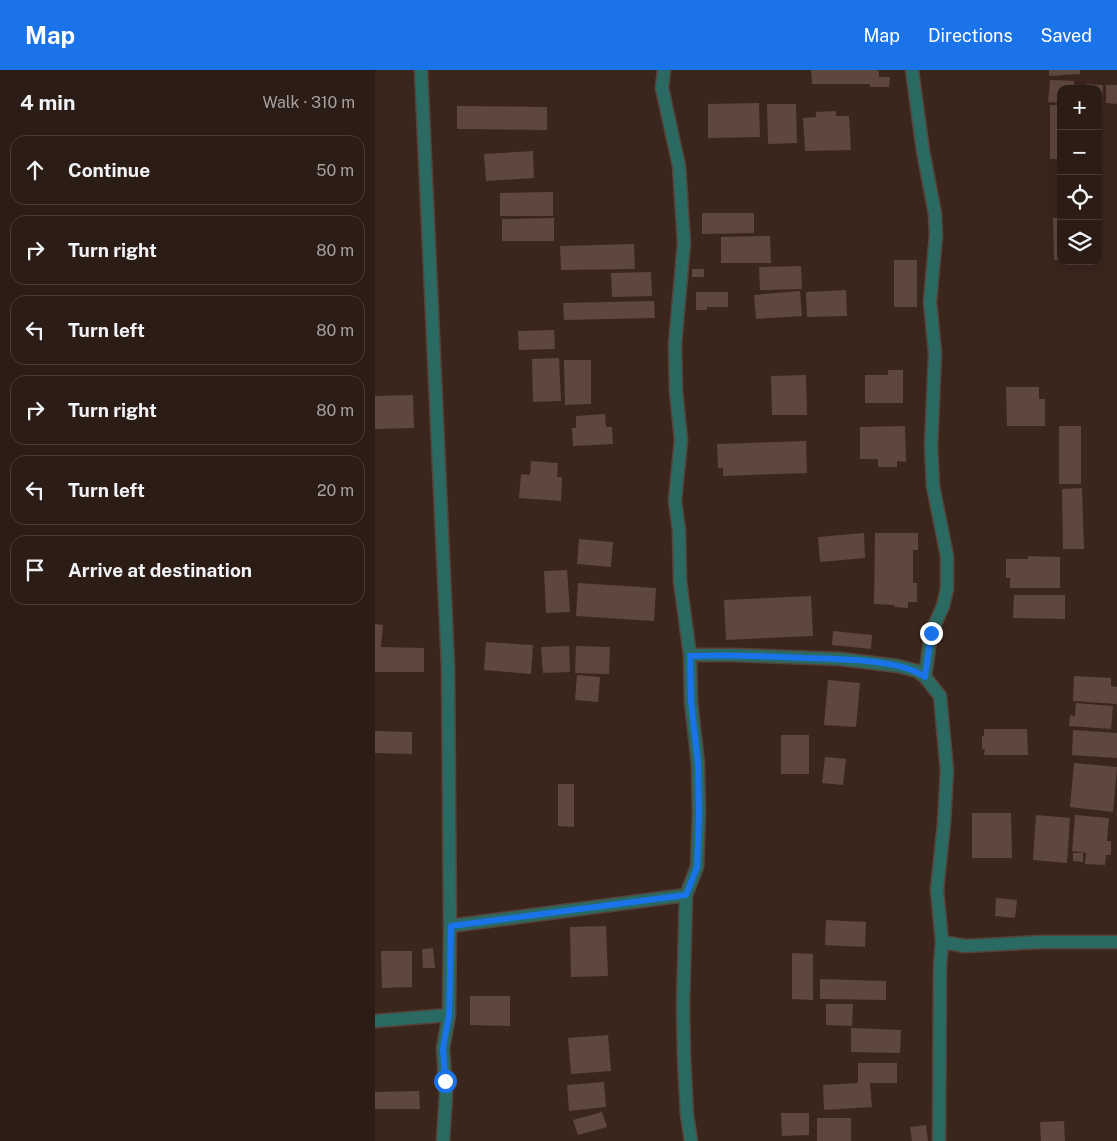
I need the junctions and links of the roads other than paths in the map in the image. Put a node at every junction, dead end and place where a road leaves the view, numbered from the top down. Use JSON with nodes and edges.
{"nodes":[{"id":1,"x":421,"y":70,"type":"edge"},
{"id":2,"x":664,"y":70,"type":"edge"},
{"id":3,"x":912,"y":70,"type":"edge"},
{"id":4,"x":690,"y":656,"type":"junction"},
{"id":5,"x":925,"y":677,"type":"junction"},
{"id":6,"x":686,"y":895,"type":"junction"},
{"id":7,"x":451,"y":926,"type":"junction"},
{"id":8,"x":942,"y":942,"type":"junction"},
{"id":9,"x":1117,"y":942,"type":"edge"},
{"id":10,"x":449,"y":1015,"type":"junction"},
{"id":11,"x":375,"y":1021,"type":"edge"},
{"id":12,"x":443,"y":1141,"type":"edge"},
{"id":13,"x":691,"y":1141,"type":"edge"},
{"id":14,"x":939,"y":1141,"type":"edge"}],
"edges":[{"from":1,"to":7,"type":"street"},
{"from":2,"to":4,"type":"street"},
{"from":3,"to":5,"type":"street"},
{"from":4,"to":5,"type":"street"},
{"from":4,"to":6,"type":"street"},
{"from":5,"to":8,"type":"street"},
{"from":6,"to":7,"type":"street"},
{"from":6,"to":13,"type":"street"},
{"from":7,"to":10,"type":"street"},
{"from":8,"to":9,"type":"street"},
{"from":8,"to":14,"type":"street"},
{"from":10,"to":11,"type":"street"},
{"from":10,"to":12,"type":"street"}]}
